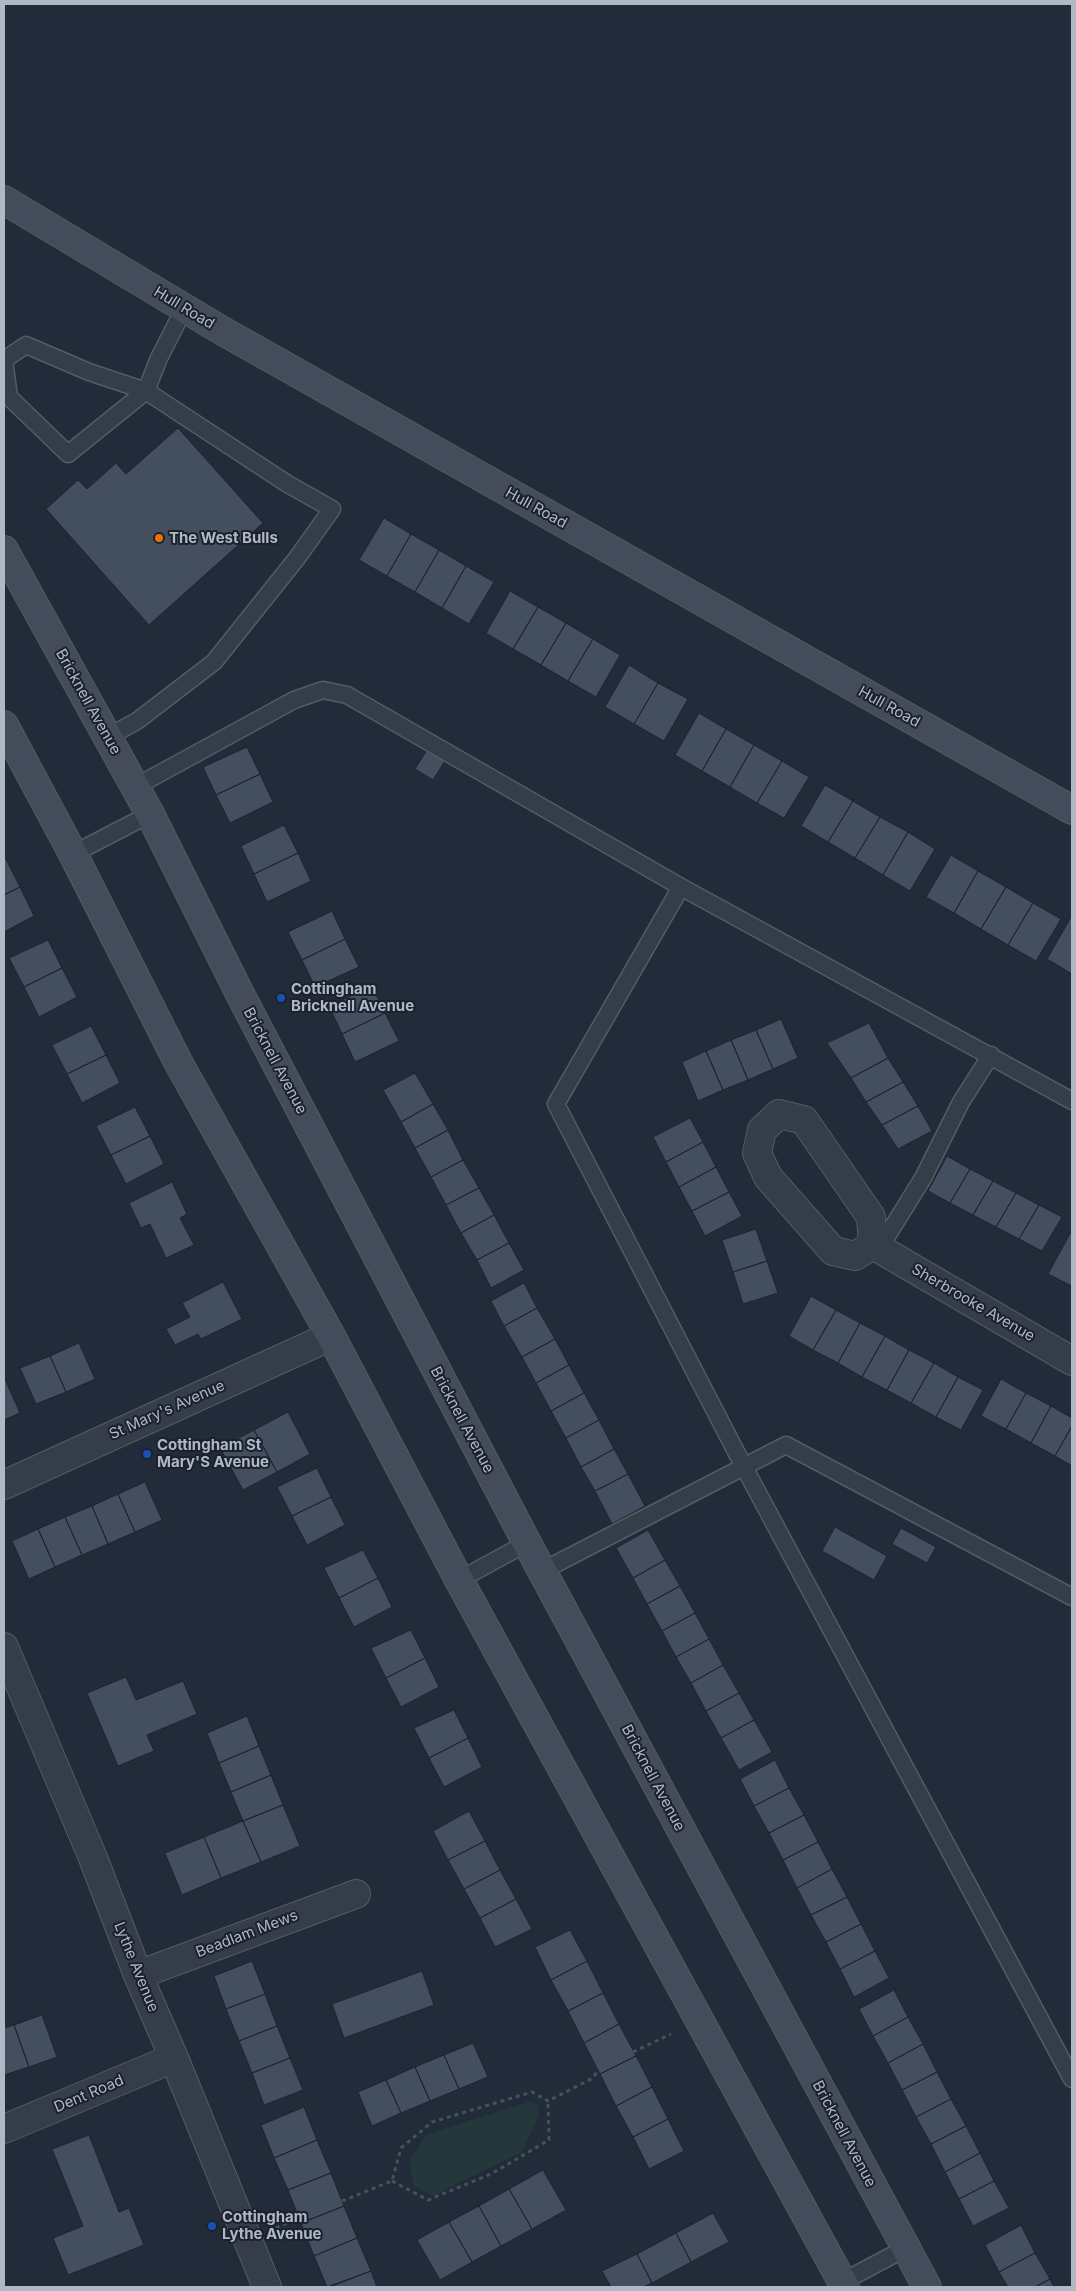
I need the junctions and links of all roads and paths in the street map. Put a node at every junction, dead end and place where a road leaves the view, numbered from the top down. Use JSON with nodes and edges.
{"nodes":[{"id":1,"x":4,"y":200,"type":"edge"},
{"id":2,"x":184,"y":309,"type":"junction"},
{"id":3,"x":146,"y":391,"type":"junction"},
{"id":4,"x":4,"y":550,"type":"edge"},
{"id":5,"x":4,"y":725,"type":"edge"},
{"id":6,"x":108,"y":737,"type":"junction"},
{"id":7,"x":135,"y":787,"type":"junction"},
{"id":8,"x":1072,"y":810,"type":"edge"},
{"id":9,"x":150,"y":814,"type":"junction"},
{"id":10,"x":73,"y":854,"type":"junction"},
{"id":11,"x":681,"y":887,"type":"junction"},
{"id":12,"x":991,"y":1055,"type":"junction"},
{"id":13,"x":1072,"y":1100,"type":"edge"},
{"id":14,"x":876,"y":1247,"type":"junction"},
{"id":15,"x":331,"y":1336,"type":"junction"},
{"id":16,"x":1072,"y":1361,"type":"edge"},
{"id":17,"x":744,"y":1467,"type":"junction"},
{"id":18,"x":4,"y":1485,"type":"edge"},
{"id":19,"x":527,"y":1543,"type":"junction"},
{"id":20,"x":542,"y":1571,"type":"junction"},
{"id":21,"x":459,"y":1580,"type":"junction"},
{"id":22,"x":1072,"y":1597,"type":"edge"},
{"id":23,"x":4,"y":1647,"type":"edge"},
{"id":24,"x":356,"y":1894,"type":"dead end"},
{"id":25,"x":138,"y":1975,"type":"junction"},
{"id":26,"x":700,"y":2021,"type":"junction"},
{"id":27,"x":633,"y":2052,"type":"dead end"},
{"id":28,"x":174,"y":2058,"type":"junction"},
{"id":29,"x":598,"y":2070,"type":"dead end"},
{"id":30,"x":1072,"y":2079,"type":"edge"},
{"id":31,"x":548,"y":2101,"type":"junction"},
{"id":32,"x":4,"y":2129,"type":"edge"},
{"id":33,"x":392,"y":2181,"type":"junction"},
{"id":34,"x":342,"y":2201,"type":"dead end"},
{"id":35,"x":906,"y":2248,"type":"junction"},
{"id":36,"x":843,"y":2284,"type":"edge"},
{"id":37,"x":267,"y":2287,"type":"edge"},
{"id":38,"x":927,"y":2287,"type":"edge"}],
"edges":[{"from":1,"to":2,"type":"street","name":"Hull Road"},
{"from":2,"to":3,"type":"lane"},
{"from":2,"to":8,"type":"street","name":"Hull Road"},
{"from":3,"to":3,"type":"lane"},
{"from":3,"to":6,"type":"lane"},
{"from":4,"to":6,"type":"street","name":"Bricknell Avenue"},
{"from":5,"to":10,"type":"street"},
{"from":6,"to":7,"type":"street","name":"Bricknell Avenue"},
{"from":7,"to":9,"type":"street","name":"Bricknell Avenue"},
{"from":7,"to":11,"type":"lane"},
{"from":9,"to":10,"type":"lane"},
{"from":9,"to":19,"type":"street","name":"Bricknell Avenue"},
{"from":10,"to":15,"type":"street"},
{"from":11,"to":12,"type":"lane"},
{"from":11,"to":17,"type":"lane"},
{"from":12,"to":13,"type":"lane"},
{"from":12,"to":14,"type":"lane"},
{"from":14,"to":14,"type":"street"},
{"from":14,"to":16,"type":"street","name":"Sherbrooke Avenue"},
{"from":15,"to":18,"type":"street","name":"St Mary's Avenue"},
{"from":15,"to":21,"type":"street"},
{"from":17,"to":20,"type":"lane"},
{"from":17,"to":22,"type":"lane"},
{"from":17,"to":30,"type":"lane"},
{"from":19,"to":20,"type":"street","name":"Bricknell Avenue"},
{"from":19,"to":21,"type":"lane"},
{"from":20,"to":35,"type":"street","name":"Bricknell Avenue"},
{"from":21,"to":26,"type":"street"},
{"from":23,"to":25,"type":"street","name":"Lythe Avenue"},
{"from":24,"to":25,"type":"street","name":"Beadlam Mews"},
{"from":25,"to":28,"type":"street","name":"Lythe Avenue"},
{"from":26,"to":27,"type":"path"},
{"from":26,"to":36,"type":"street"},
{"from":28,"to":32,"type":"street","name":"Dent Road"},
{"from":28,"to":37,"type":"street","name":"Lythe Avenue"},
{"from":29,"to":31,"type":"path"},
{"from":31,"to":33,"type":"path"},
{"from":31,"to":33,"type":"path"},
{"from":33,"to":34,"type":"path"},
{"from":35,"to":36,"type":"lane"},
{"from":35,"to":38,"type":"street","name":"Bricknell Avenue"}]}
